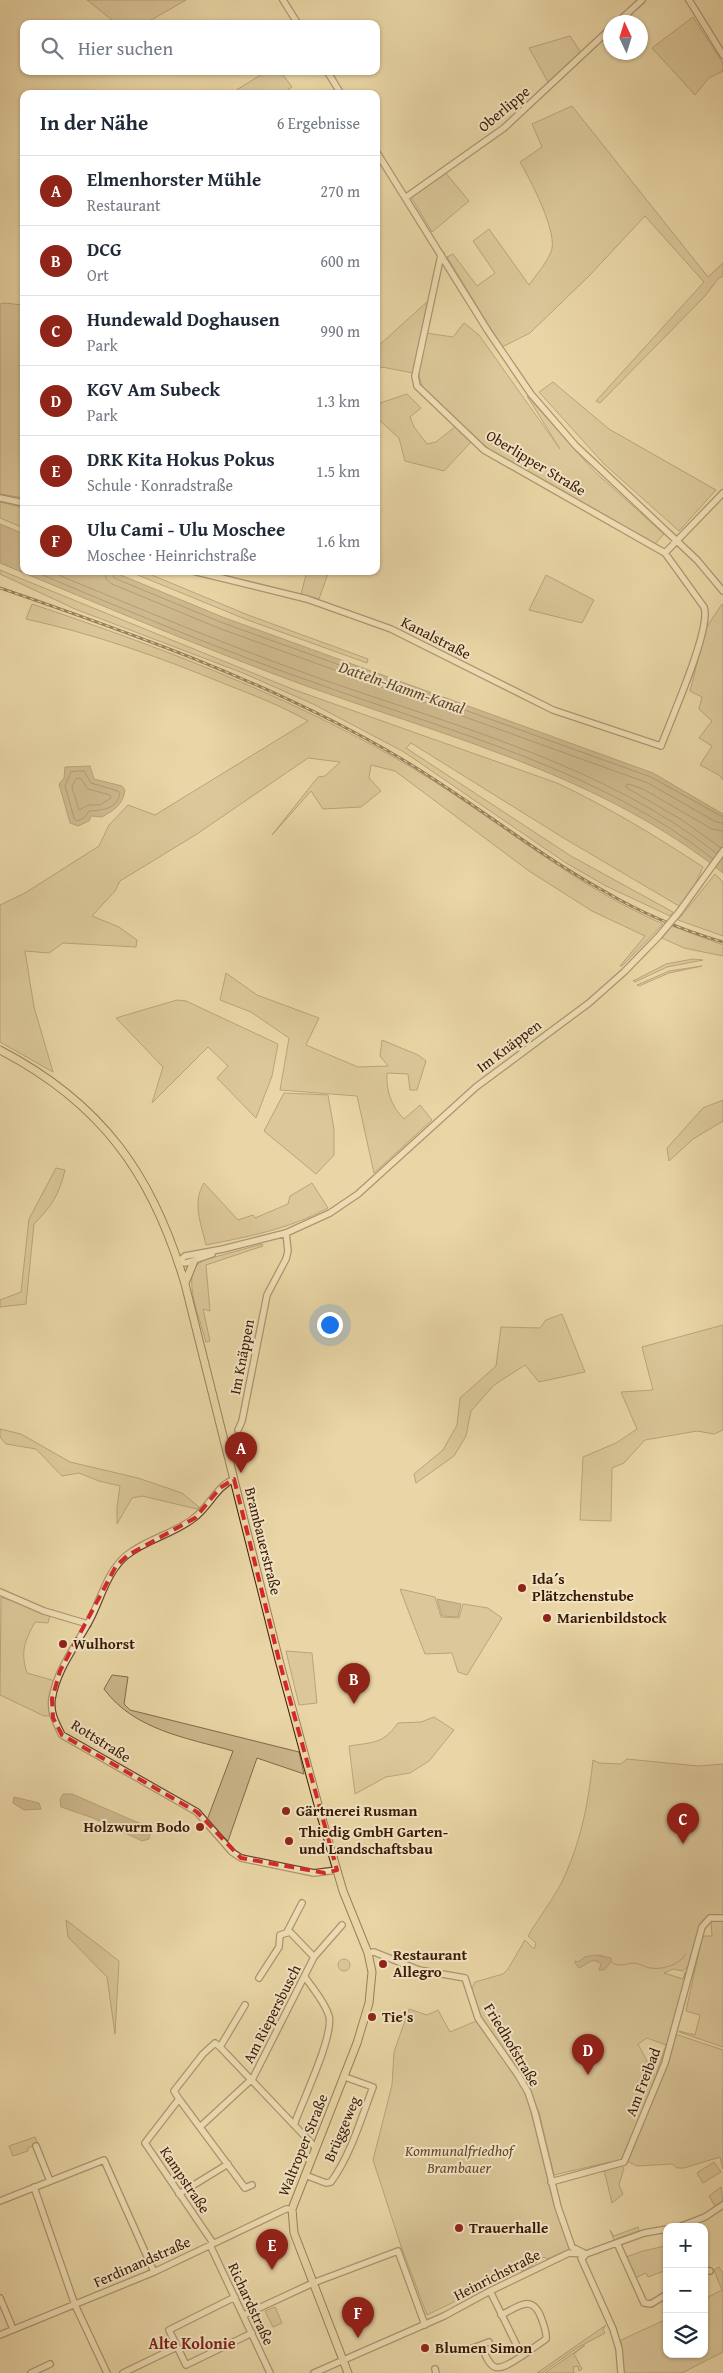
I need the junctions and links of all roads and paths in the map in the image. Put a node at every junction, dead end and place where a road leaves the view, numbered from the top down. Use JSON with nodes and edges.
{"nodes":[{"id":1,"x":283,"y":0,"type":"edge"},
{"id":2,"x":642,"y":0,"type":"edge"},
{"id":3,"x":689,"y":0,"type":"edge"},
{"id":4,"x":626,"y":15,"type":"edge"},
{"id":5,"x":296,"y":20,"type":"edge"},
{"id":6,"x":603,"y":36,"type":"edge"},
{"id":7,"x":723,"y":56,"type":"edge"},
{"id":8,"x":329,"y":75,"type":"edge"},
{"id":9,"x":339,"y":90,"type":"edge"},
{"id":10,"x":380,"y":157,"type":"edge"},
{"id":11,"x":405,"y":198,"type":"junction"},
{"id":12,"x":441,"y":255,"type":"junction"},
{"id":13,"x":723,"y":494,"type":"edge"},
{"id":14,"x":0,"y":498,"type":"edge"},
{"id":15,"x":20,"y":502,"type":"edge"},
{"id":16,"x":677,"y":540,"type":"junction"},
{"id":17,"x":665,"y":553,"type":"junction"},
{"id":18,"x":209,"y":575,"type":"edge"},
{"id":19,"x":723,"y":591,"type":"edge"},
{"id":20,"x":661,"y":746,"type":"joint"},
{"id":21,"x":723,"y":851,"type":"edge"},
{"id":22,"x":0,"y":1050,"type":"edge"},
{"id":23,"x":286,"y":1233,"type":"junction"},
{"id":24,"x":223,"y":1249,"type":"junction"},
{"id":25,"x":194,"y":1261,"type":"junction"},
{"id":26,"x":178,"y":1262,"type":"junction"},
{"id":27,"x":184,"y":1284,"type":"junction"},
{"id":28,"x":238,"y":1430,"type":"dead end"},
{"id":29,"x":234,"y":1479,"type":"junction"},
{"id":30,"x":0,"y":1592,"type":"edge"},
{"id":31,"x":88,"y":1624,"type":"junction"},
{"id":32,"x":337,"y":1870,"type":"junction"},
{"id":33,"x":302,"y":1903,"type":"dead end"},
{"id":34,"x":723,"y":1918,"type":"edge"},
{"id":35,"x":342,"y":1925,"type":"dead end"},
{"id":36,"x":287,"y":1932,"type":"junction"},
{"id":37,"x":370,"y":1953,"type":"junction"},
{"id":38,"x":314,"y":1957,"type":"junction"},
{"id":39,"x":304,"y":1977,"type":"junction"},
{"id":40,"x":259,"y":1978,"type":"dead end"},
{"id":41,"x":245,"y":2005,"type":"dead end"},
{"id":42,"x":220,"y":2047,"type":"junction"},
{"id":43,"x":345,"y":2077,"type":"junction"},
{"id":44,"x":251,"y":2081,"type":"junction"},
{"id":45,"x":179,"y":2099,"type":"junction"},
{"id":46,"x":294,"y":2125,"type":"junction"},
{"id":47,"x":201,"y":2126,"type":"junction"},
{"id":48,"x":36,"y":2146,"type":"dead end"},
{"id":49,"x":316,"y":2148,"type":"junction"},
{"id":50,"x":228,"y":2164,"type":"junction"},
{"id":51,"x":305,"y":2174,"type":"junction"},
{"id":52,"x":50,"y":2181,"type":"junction"},
{"id":53,"x":551,"y":2182,"type":"junction"},
{"id":54,"x":252,"y":2185,"type":"dead end"},
{"id":55,"x":34,"y":2187,"type":"junction"},
{"id":56,"x":179,"y":2194,"type":"junction"},
{"id":57,"x":0,"y":2201,"type":"edge"},
{"id":58,"x":723,"y":2205,"type":"edge"},
{"id":59,"x":292,"y":2209,"type":"junction"},
{"id":60,"x":689,"y":2223,"type":"edge"},
{"id":61,"x":663,"y":2230,"type":"edge"},
{"id":62,"x":617,"y":2243,"type":"junction"},
{"id":63,"x":211,"y":2244,"type":"junction"},
{"id":64,"x":571,"y":2250,"type":"junction"},
{"id":65,"x":584,"y":2257,"type":"junction"},
{"id":66,"x":154,"y":2272,"type":"junction"},
{"id":67,"x":313,"y":2283,"type":"junction"},
{"id":68,"x":490,"y":2291,"type":"junction"},
{"id":69,"x":663,"y":2296,"type":"edge"},
{"id":70,"x":235,"y":2297,"type":"junction"},
{"id":71,"x":0,"y":2298,"type":"edge"},
{"id":72,"x":75,"y":2305,"type":"junction"},
{"id":73,"x":244,"y":2315,"type":"junction"},
{"id":74,"x":501,"y":2315,"type":"junction"},
{"id":75,"x":425,"y":2325,"type":"junction"},
{"id":76,"x":13,"y":2330,"type":"junction"},
{"id":77,"x":252,"y":2334,"type":"junction"},
{"id":78,"x":0,"y":2335,"type":"edge"},
{"id":79,"x":489,"y":2342,"type":"dead end"},
{"id":80,"x":481,"y":2345,"type":"junction"},
{"id":81,"x":177,"y":2347,"type":"junction"},
{"id":82,"x":464,"y":2351,"type":"dead end"},
{"id":83,"x":522,"y":2356,"type":"junction"},
{"id":84,"x":343,"y":2360,"type":"junction"},
{"id":85,"x":50,"y":2364,"type":"dead end"},
{"id":86,"x":31,"y":2373,"type":"edge"},
{"id":87,"x":106,"y":2373,"type":"edge"},
{"id":88,"x":123,"y":2373,"type":"edge"},
{"id":89,"x":270,"y":2373,"type":"edge"},
{"id":90,"x":314,"y":2373,"type":"edge"},
{"id":91,"x":348,"y":2373,"type":"edge"},
{"id":92,"x":621,"y":2373,"type":"edge"}],
"edges":[{"from":1,"to":5,"type":"street"},
{"from":2,"to":4,"type":"street"},
{"from":3,"to":7,"type":"street"},
{"from":6,"to":11,"type":"street","name":"Oberlippe"},
{"from":8,"to":9,"type":"street"},
{"from":10,"to":11,"type":"street","name":"Oberlipper Straße"},
{"from":11,"to":12,"type":"street","name":"Oberlipper Straße"},
{"from":12,"to":16,"type":"street","name":"Oberlipper Straße"},
{"from":12,"to":17,"type":"street","name":"Oberlipper Straße"},
{"from":13,"to":16,"type":"street"},
{"from":14,"to":15,"type":"street"},
{"from":16,"to":17,"type":"street"},
{"from":16,"to":19,"type":"street","name":"Oberlipper Straße"},
{"from":17,"to":20,"type":"street","name":"Oberlipper Straße"},
{"from":18,"to":20,"type":"street","name":"Kanalstraße"},
{"from":21,"to":23,"type":"street","name":"Im Knäppen","bridge":true},
{"from":22,"to":26,"type":"main road","name":"Brambauerstraße"},
{"from":23,"to":24,"type":"street","name":"Im Knäppen"},
{"from":23,"to":28,"type":"street","name":"Im Knäppen"},
{"from":24,"to":25,"type":"street"},
{"from":24,"to":26,"type":"street","name":"Im Knäppen"},
{"from":25,"to":26,"type":"street"},
{"from":25,"to":27,"type":"main road"},
{"from":26,"to":27,"type":"main road","name":"Brambauerstraße"},
{"from":27,"to":29,"type":"main road","name":"Brambauerstraße"},
{"from":29,"to":31,"type":"street","name":"Rottstraße"},
{"from":29,"to":32,"type":"main road","name":"Brambauerstraße"},
{"from":30,"to":31,"type":"street"},
{"from":31,"to":32,"type":"street","name":"Rottstraße"},
{"from":32,"to":37,"type":"main road","name":"Brambauerstraße"},
{"from":33,"to":36,"type":"street","name":"Am Riepersbusch"},
{"from":34,"to":53,"type":"street","name":"Am Freibad"},
{"from":35,"to":38,"type":"street","name":"Am Riepersbusch"},
{"from":36,"to":38,"type":"street","name":"Am Riepersbusch"},
{"from":36,"to":40,"type":"street","name":"Am Riepersbusch"},
{"from":37,"to":43,"type":"main road","name":"Waltroper Straße"},
{"from":37,"to":53,"type":"street","name":"Friedhofstraße"},
{"from":38,"to":39,"type":"street","name":"Am Riepersbusch"},
{"from":39,"to":44,"type":"street","name":"Am Riepersbusch"},
{"from":39,"to":46,"type":"street"},
{"from":41,"to":42,"type":"street"},
{"from":42,"to":44,"type":"street"},
{"from":42,"to":45,"type":"street","name":"Kampstraße"},
{"from":43,"to":49,"type":"main road","name":"Waltroper Straße"},
{"from":43,"to":51,"type":"street","name":"Brüggeweg"},
{"from":44,"to":46,"type":"street"},
{"from":44,"to":47,"type":"street"},
{"from":45,"to":47,"type":"street"},
{"from":45,"to":56,"type":"street","name":"Kampstraße"},
{"from":46,"to":49,"type":"street"},
{"from":47,"to":50,"type":"street"},
{"from":48,"to":52,"type":"street"},
{"from":49,"to":51,"type":"main road","name":"Waltroper Straße"},
{"from":50,"to":54,"type":"street"},
{"from":50,"to":56,"type":"street"},
{"from":51,"to":59,"type":"main road","name":"Waltroper Straße"},
{"from":52,"to":55,"type":"street"},
{"from":52,"to":66,"type":"street"},
{"from":53,"to":64,"type":"street","name":"Friedhofstraße"},
{"from":55,"to":57,"type":"street"},
{"from":55,"to":72,"type":"street"},
{"from":56,"to":63,"type":"street","name":"Kampstraße"},
{"from":58,"to":60,"type":"street"},
{"from":59,"to":63,"type":"street","name":"Ferdinandstraße"},
{"from":59,"to":67,"type":"main road","name":"Waltroper Straße"},
{"from":61,"to":62,"type":"street","name":"Heinrichstraße"},
{"from":62,"to":65,"type":"street","name":"Heinrichstraße"},
{"from":62,"to":69,"type":"street"},
{"from":63,"to":66,"type":"street","name":"Ferdinandstraße"},
{"from":63,"to":70,"type":"street","name":"Richardstraße"},
{"from":64,"to":65,"type":"street","name":"Heinrichstraße"},
{"from":64,"to":68,"type":"street","name":"Heinrichstraße"},
{"from":65,"to":92,"type":"street"},
{"from":66,"to":72,"type":"street","name":"Ferdinandstraße"},
{"from":67,"to":73,"type":"street"},
{"from":67,"to":75,"type":"street"},
{"from":67,"to":84,"type":"main road","name":"Waltroper Straße"},
{"from":68,"to":74,"type":"street"},
{"from":68,"to":75,"type":"street","name":"Heinrichstraße"},
{"from":70,"to":73,"type":"street","name":"Richardstraße"},
{"from":70,"to":81,"type":"street"},
{"from":71,"to":76,"type":"street"},
{"from":72,"to":76,"type":"street","name":"Ferdinandstraße"},
{"from":72,"to":87,"type":"street"},
{"from":73,"to":77,"type":"street","name":"Richardstraße"},
{"from":74,"to":83,"type":"street"},
{"from":74,"to":83,"type":"street"},
{"from":75,"to":84,"type":"street","name":"Heinrichstraße"},
{"from":76,"to":78,"type":"street","name":"Ferdinandstraße"},
{"from":77,"to":81,"type":"street"},
{"from":77,"to":89,"type":"street","name":"Richardstraße"},
{"from":79,"to":80,"type":"street"},
{"from":80,"to":82,"type":"street"},
{"from":80,"to":83,"type":"street"},
{"from":81,"to":88,"type":"street"},
{"from":84,"to":90,"type":"street","name":"Heinrichstraße"},
{"from":84,"to":91,"type":"main road","name":"Waltroper Straße"},
{"from":85,"to":86,"type":"street"}]}
